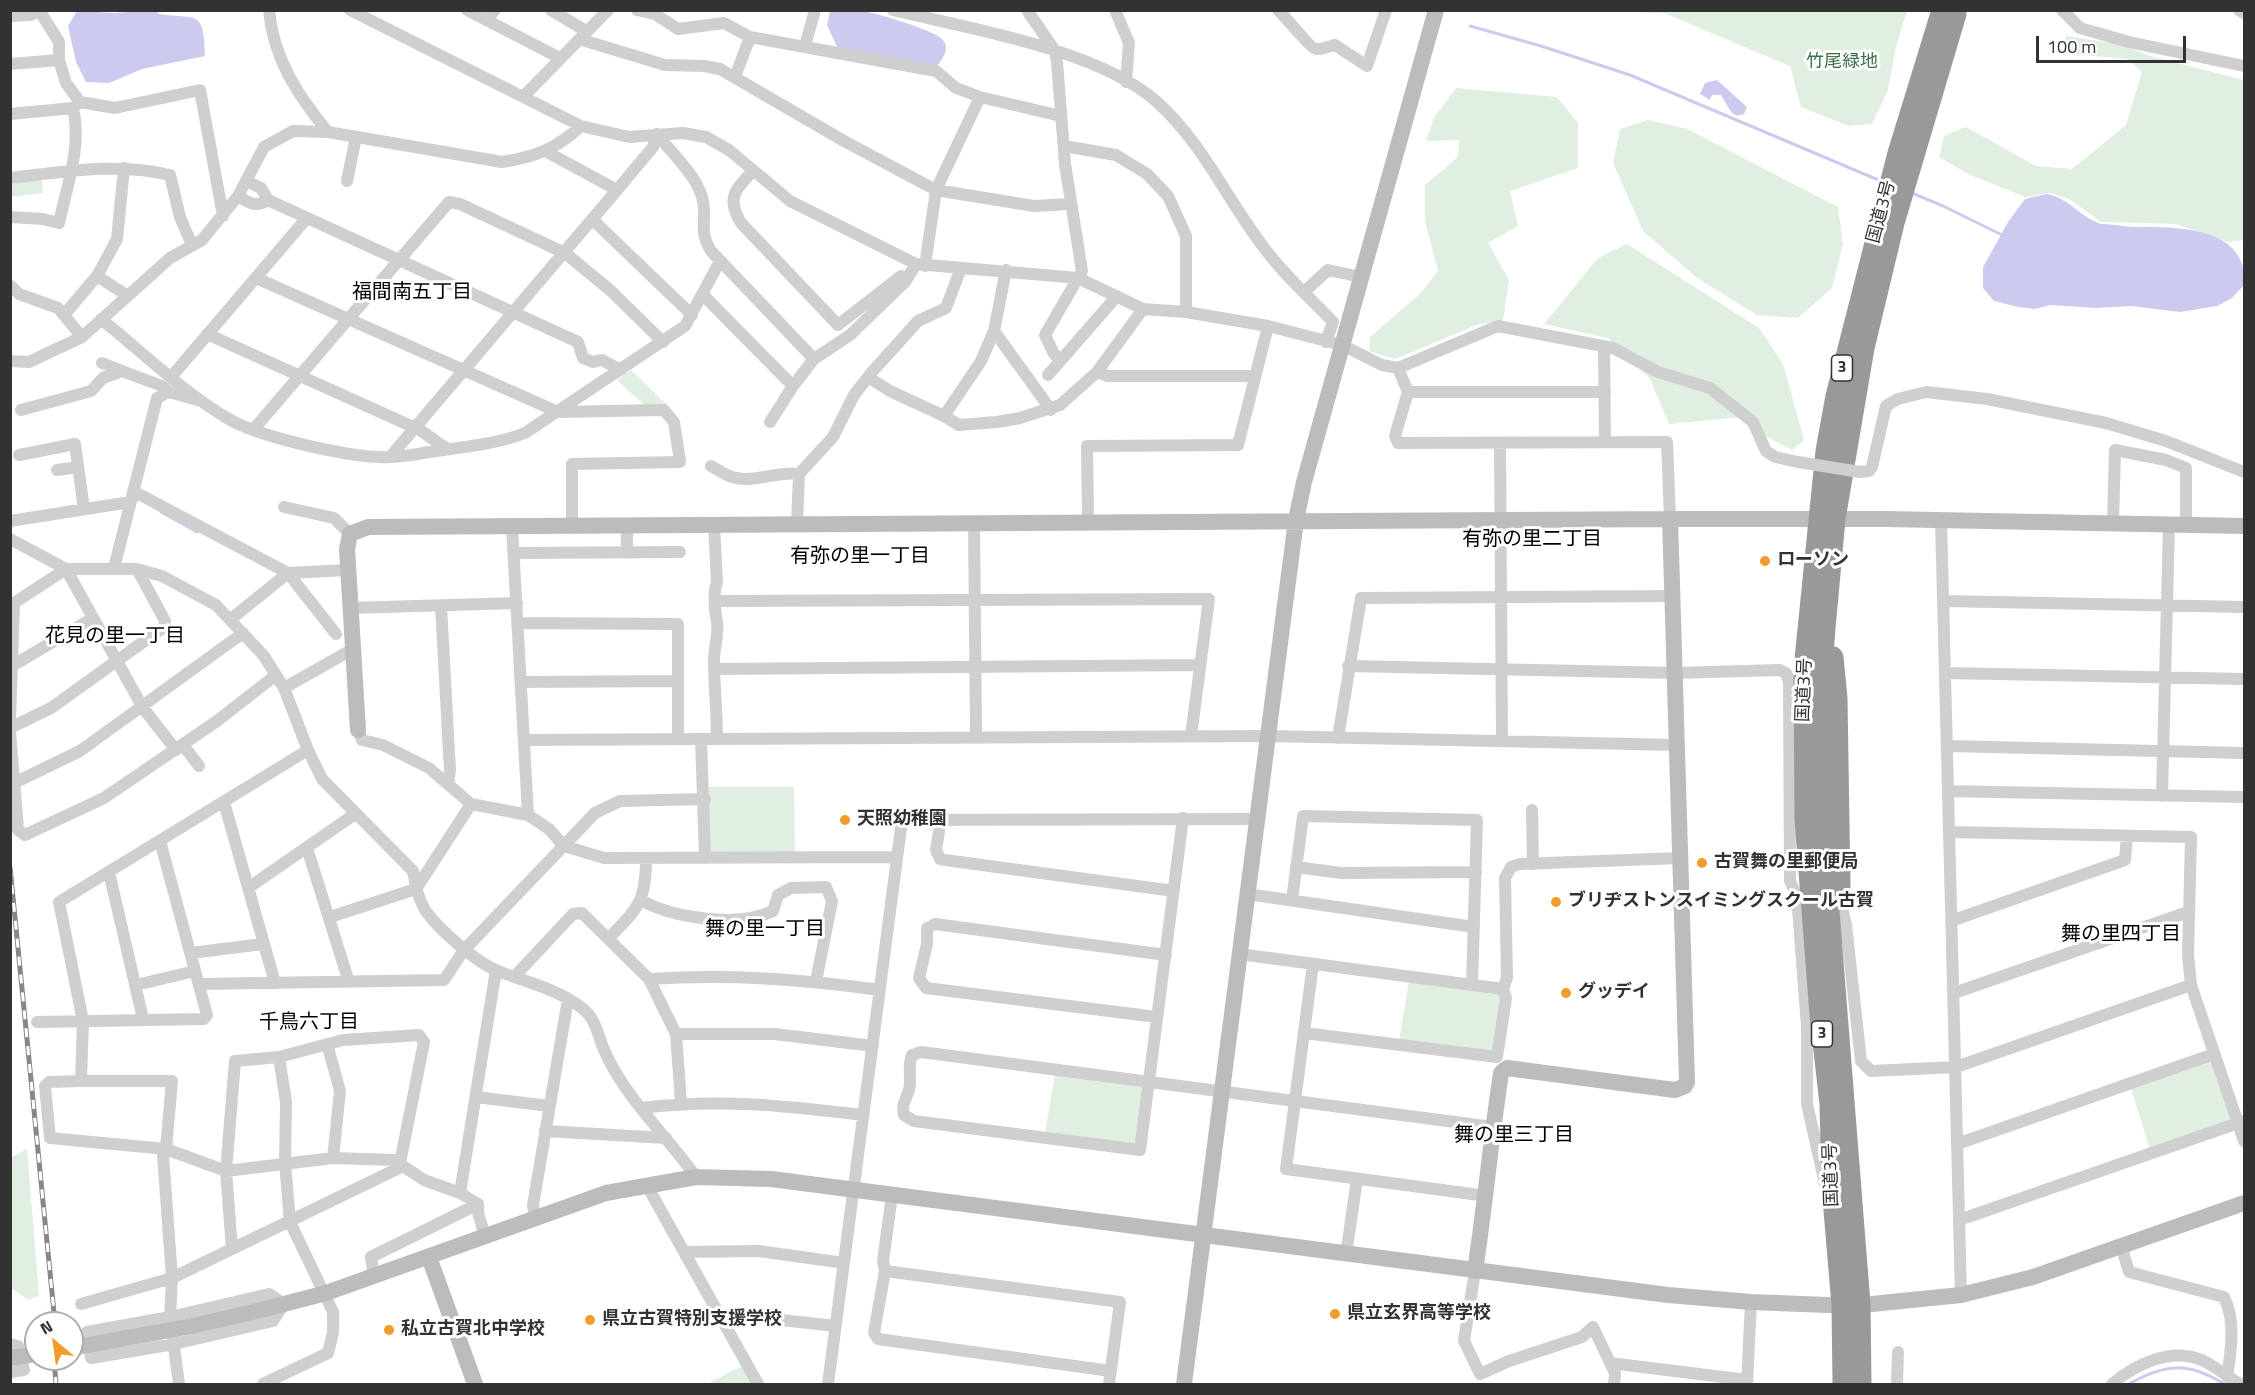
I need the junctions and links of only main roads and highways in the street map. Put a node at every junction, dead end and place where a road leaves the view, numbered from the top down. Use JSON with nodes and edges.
{"nodes":[{"id":1,"x":1942,"y":10,"type":"edge"},
{"id":2,"x":1957,"y":10,"type":"edge"},
{"id":3,"x":1905,"y":156,"type":"junction"},
{"id":4,"x":1827,"y":519,"type":"junction"},
{"id":5,"x":1825,"y":628,"type":"junction"},
{"id":6,"x":1807,"y":854,"type":"junction"},
{"id":7,"x":1797,"y":896,"type":"road end"},
{"id":8,"x":1831,"y":957,"type":"junction"},
{"id":9,"x":1851,"y":1305,"type":"junction"},
{"id":10,"x":1844,"y":1384,"type":"edge"},
{"id":11,"x":1861,"y":1384,"type":"edge"}],
"edges":[{"from":1,"to":3,"type":"highway","name":"国道3号","number":"3"},
{"from":2,"to":3,"type":"highway","name":"国道3号","number":"3"},
{"from":3,"to":4,"type":"highway","name":"国道3号","number":"3"},
{"from":4,"to":5,"type":"highway","name":"国道3号","number":"3"},
{"from":4,"to":6,"type":"highway","name":"国道3号","number":"3"},
{"from":5,"to":8,"type":"highway","name":"国道3号","number":"3"},
{"from":5,"to":8,"type":"highway"},
{"from":6,"to":7,"type":"highway"},
{"from":6,"to":9,"type":"highway","name":"国道3号","number":"3"},
{"from":8,"to":9,"type":"highway","name":"国道3号","number":"3"},
{"from":9,"to":10,"type":"highway","name":"国道3号","number":"3"},
{"from":9,"to":11,"type":"highway","name":"国道3号","number":"3"}]}
